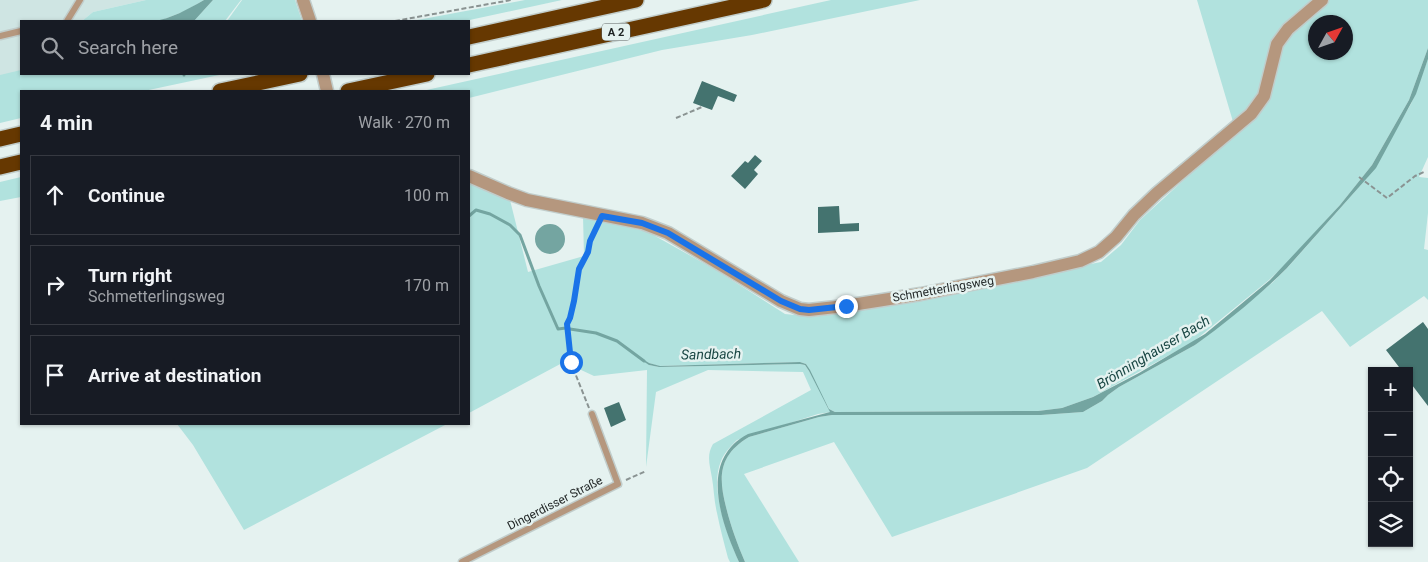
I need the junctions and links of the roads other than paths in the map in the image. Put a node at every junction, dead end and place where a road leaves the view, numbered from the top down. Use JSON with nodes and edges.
{"nodes":[{"id":1,"x":80,"y":0,"type":"edge"},
{"id":2,"x":304,"y":0,"type":"edge"},
{"id":3,"x":636,"y":0,"type":"edge"},
{"id":4,"x":764,"y":0,"type":"edge"},
{"id":5,"x":1322,"y":0,"type":"edge"},
{"id":6,"x":68,"y":20,"type":"edge"},
{"id":7,"x":310,"y":20,"type":"edge"},
{"id":8,"x":20,"y":31,"type":"edge"},
{"id":9,"x":0,"y":36,"type":"edge"},
{"id":10,"x":470,"y":37,"type":"edge"},
{"id":11,"x":470,"y":65,"type":"edge"},
{"id":12,"x":295,"y":75,"type":"edge"},
{"id":13,"x":323,"y":75,"type":"edge"},
{"id":14,"x":422,"y":75,"type":"edge"},
{"id":15,"x":225,"y":90,"type":"edge"},
{"id":16,"x":327,"y":90,"type":"edge"},
{"id":17,"x":353,"y":90,"type":"edge"},
{"id":18,"x":20,"y":134,"type":"edge"},
{"id":19,"x":0,"y":139,"type":"edge"},
{"id":20,"x":20,"y":162,"type":"edge"},
{"id":21,"x":0,"y":167,"type":"edge"},
{"id":22,"x":470,"y":176,"type":"edge"},
{"id":23,"x":592,"y":414,"type":"road end"},
{"id":24,"x":462,"y":562,"type":"edge"}],
"edges":[{"from":1,"to":6,"type":"lane"},
{"from":2,"to":7,"type":"street"},
{"from":3,"to":10,"type":"highway","number":"A 2"},
{"from":4,"to":11,"type":"highway","number":"A 2"},
{"from":5,"to":22,"type":"street","name":"Schmetterlingsweg"},
{"from":8,"to":9,"type":"lane"},
{"from":12,"to":15,"type":"highway"},
{"from":13,"to":16,"type":"street"},
{"from":14,"to":17,"type":"highway"},
{"from":18,"to":19,"type":"highway"},
{"from":20,"to":21,"type":"highway"},
{"from":23,"to":24,"type":"lane","name":"Dingerdisser Straße"}]}
